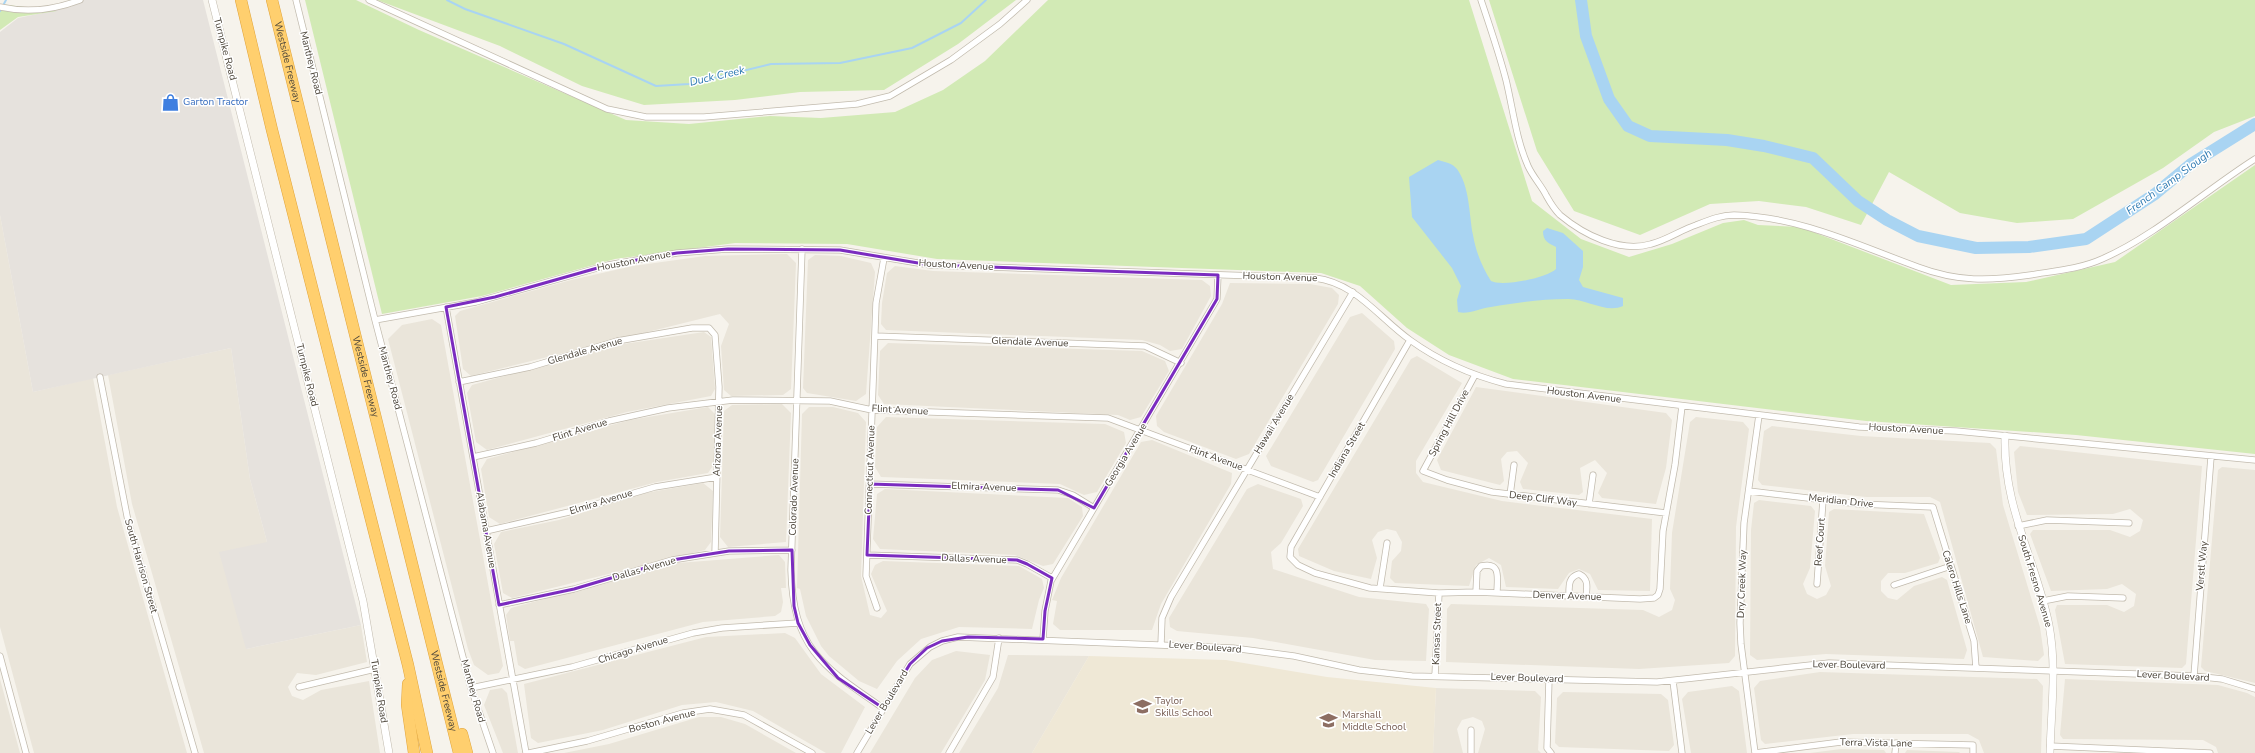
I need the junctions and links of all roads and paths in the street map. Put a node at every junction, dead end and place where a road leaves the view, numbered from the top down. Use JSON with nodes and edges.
{"nodes":[{"id":1,"x":80,"y":0,"type":"edge"},
{"id":2,"x":212,"y":0,"type":"edge"},
{"id":3,"x":241,"y":0,"type":"edge"},
{"id":4,"x":272,"y":0,"type":"edge"},
{"id":5,"x":296,"y":0,"type":"edge"},
{"id":6,"x":369,"y":0,"type":"edge"},
{"id":7,"x":1027,"y":0,"type":"edge"},
{"id":8,"x":1481,"y":0,"type":"edge"},
{"id":9,"x":0,"y":7,"type":"edge"},
{"id":10,"x":2255,"y":159,"type":"edge"},
{"id":11,"x":802,"y":249,"type":"junction"},
{"id":12,"x":884,"y":258,"type":"junction"},
{"id":13,"x":1218,"y":275,"type":"junction"},
{"id":14,"x":1353,"y":292,"type":"junction"},
{"id":15,"x":446,"y":307,"type":"junction"},
{"id":16,"x":375,"y":320,"type":"junction"},
{"id":17,"x":711,"y":330,"type":"joint"},
{"id":18,"x":875,"y":336,"type":"junction"},
{"id":19,"x":1410,"y":340,"type":"junction"},
{"id":20,"x":1181,"y":363,"type":"junction"},
{"id":21,"x":1475,"y":375,"type":"junction"},
{"id":22,"x":100,"y":377,"type":"dead end"},
{"id":23,"x":459,"y":382,"type":"junction"},
{"id":24,"x":797,"y":400,"type":"junction"},
{"id":25,"x":720,"y":401,"type":"junction"},
{"id":26,"x":1682,"y":406,"type":"junction"},
{"id":27,"x":872,"y":410,"type":"junction"},
{"id":28,"x":1759,"y":415,"type":"junction"},
{"id":29,"x":1141,"y":430,"type":"junction"},
{"id":30,"x":2006,"y":436,"type":"junction"},
{"id":31,"x":473,"y":457,"type":"junction"},
{"id":32,"x":2211,"y":457,"type":"junction"},
{"id":33,"x":2255,"y":460,"type":"edge"},
{"id":34,"x":1514,"y":465,"type":"dead end"},
{"id":35,"x":1247,"y":469,"type":"junction"},
{"id":36,"x":1423,"y":471,"type":"joint"},
{"id":37,"x":1593,"y":475,"type":"dead end"},
{"id":38,"x":717,"y":477,"type":"junction"},
{"id":39,"x":870,"y":484,"type":"junction"},
{"id":40,"x":1749,"y":491,"type":"junction"},
{"id":41,"x":1510,"y":495,"type":"junction"},
{"id":42,"x":1320,"y":497,"type":"junction"},
{"id":43,"x":1823,"y":500,"type":"junction"},
{"id":44,"x":1589,"y":504,"type":"junction"},
{"id":45,"x":1933,"y":507,"type":"joint"},
{"id":46,"x":1094,"y":508,"type":"junction"},
{"id":47,"x":1666,"y":513,"type":"junction"},
{"id":48,"x":2129,"y":523,"type":"dead end"},
{"id":49,"x":2018,"y":526,"type":"junction"},
{"id":50,"x":486,"y":531,"type":"junction"},
{"id":51,"x":1387,"y":543,"type":"dead end"},
{"id":52,"x":792,"y":550,"type":"junction"},
{"id":53,"x":715,"y":553,"type":"junction"},
{"id":54,"x":867,"y":555,"type":"junction"},
{"id":55,"x":1291,"y":560,"type":"joint"},
{"id":56,"x":1951,"y":566,"type":"junction"},
{"id":57,"x":1052,"y":578,"type":"junction"},
{"id":58,"x":1817,"y":584,"type":"dead end"},
{"id":59,"x":1894,"y":585,"type":"dead end"},
{"id":60,"x":1380,"y":588,"type":"junction"},
{"id":61,"x":1476,"y":592,"type":"junction"},
{"id":62,"x":1439,"y":593,"type":"junction"},
{"id":63,"x":1497,"y":593,"type":"junction"},
{"id":64,"x":1569,"y":596,"type":"junction"},
{"id":65,"x":1586,"y":597,"type":"junction"},
{"id":66,"x":2122,"y":598,"type":"dead end"},
{"id":67,"x":2043,"y":601,"type":"junction"},
{"id":68,"x":499,"y":605,"type":"junction"},
{"id":69,"x":877,"y":608,"type":"dead end"},
{"id":70,"x":798,"y":623,"type":"junction"},
{"id":71,"x":999,"y":638,"type":"junction"},
{"id":72,"x":1044,"y":639,"type":"junction"},
{"id":73,"x":1161,"y":644,"type":"junction"},
{"id":74,"x":0,"y":656,"type":"edge"},
{"id":75,"x":436,"y":662,"type":"junction"},
{"id":76,"x":408,"y":666,"type":"junction"},
{"id":77,"x":1976,"y":668,"type":"junction"},
{"id":78,"x":375,"y":669,"type":"junction"},
{"id":79,"x":2053,"y":671,"type":"junction"},
{"id":80,"x":1745,"y":672,"type":"junction"},
{"id":81,"x":1436,"y":676,"type":"junction"},
{"id":82,"x":2194,"y":676,"type":"junction"},
{"id":83,"x":513,"y":679,"type":"junction"},
{"id":84,"x":1549,"y":679,"type":"junction"},
{"id":85,"x":1673,"y":681,"type":"junction"},
{"id":86,"x":299,"y":687,"type":"dead end"},
{"id":87,"x":471,"y":688,"type":"junction"},
{"id":88,"x":2255,"y":689,"type":"edge"},
{"id":89,"x":883,"y":708,"type":"junction"},
{"id":90,"x":1471,"y":730,"type":"dead end"},
{"id":91,"x":1896,"y":742,"type":"junction"},
{"id":92,"x":2050,"y":750,"type":"edge"},
{"id":93,"x":2210,"y":752,"type":"edge"},
{"id":94,"x":26,"y":753,"type":"edge"},
{"id":95,"x":195,"y":753,"type":"edge"},
{"id":96,"x":389,"y":753,"type":"edge"},
{"id":97,"x":414,"y":753,"type":"edge"},
{"id":98,"x":427,"y":753,"type":"edge"},
{"id":99,"x":459,"y":753,"type":"edge"},
{"id":100,"x":467,"y":753,"type":"edge"},
{"id":101,"x":493,"y":753,"type":"edge"},
{"id":102,"x":528,"y":753,"type":"edge"},
{"id":103,"x":812,"y":753,"type":"edge"},
{"id":104,"x":857,"y":753,"type":"edge"},
{"id":105,"x":949,"y":753,"type":"edge"},
{"id":106,"x":1470,"y":753,"type":"edge"},
{"id":107,"x":1551,"y":753,"type":"edge"},
{"id":108,"x":1682,"y":753,"type":"edge"},
{"id":109,"x":1755,"y":753,"type":"edge"},
{"id":110,"x":1896,"y":753,"type":"edge"},
{"id":111,"x":1973,"y":753,"type":"edge"}],
"edges":[{"from":1,"to":9,"type":"street"},
{"from":2,"to":78,"type":"street","name":"Turnpike Road"},
{"from":3,"to":76,"type":"highway"},
{"from":4,"to":75,"type":"highway","name":"Westside Freeway"},
{"from":5,"to":16,"type":"street","name":"Manthey Road"},
{"from":6,"to":7,"type":"street"},
{"from":8,"to":10,"type":"street"},
{"from":11,"to":12,"type":"street","name":"Houston Avenue"},
{"from":11,"to":15,"type":"street","name":"Houston Avenue"},
{"from":11,"to":24,"type":"street","name":"Colorado Avenue"},
{"from":12,"to":13,"type":"street","name":"Houston Avenue"},
{"from":12,"to":18,"type":"street","name":"Connecticut Avenue"},
{"from":13,"to":14,"type":"street","name":"Houston Avenue"},
{"from":13,"to":20,"type":"street","name":"Georgia Avenue"},
{"from":14,"to":19,"type":"street","name":"Houston Avenue"},
{"from":14,"to":35,"type":"street","name":"Hawaii Avenue"},
{"from":15,"to":16,"type":"street","name":"Houston Avenue"},
{"from":15,"to":23,"type":"street","name":"Alabama Avenue"},
{"from":16,"to":87,"type":"street","name":"Manthey Road"},
{"from":17,"to":23,"type":"street","name":"Glendale Avenue"},
{"from":17,"to":25,"type":"street","name":"Arizona Avenue"},
{"from":18,"to":20,"type":"street","name":"Glendale Avenue"},
{"from":18,"to":27,"type":"street","name":"Connecticut Avenue"},
{"from":19,"to":21,"type":"street","name":"Houston Avenue"},
{"from":19,"to":42,"type":"street","name":"Indiana Street"},
{"from":20,"to":29,"type":"street","name":"Georgia Avenue"},
{"from":21,"to":26,"type":"street","name":"Houston Avenue"},
{"from":21,"to":36,"type":"street","name":"Spring Hill Drive"},
{"from":22,"to":95,"type":"street","name":"South Harrison Street"},
{"from":23,"to":31,"type":"street","name":"Alabama Avenue"},
{"from":24,"to":25,"type":"street","name":"Flint Avenue"},
{"from":24,"to":27,"type":"street","name":"Flint Avenue"},
{"from":24,"to":52,"type":"street","name":"Colorado Avenue"},
{"from":25,"to":31,"type":"street","name":"Flint Avenue"},
{"from":25,"to":38,"type":"street","name":"Arizona Avenue"},
{"from":26,"to":28,"type":"street","name":"Houston Avenue"},
{"from":26,"to":47,"type":"street","name":"Denver Avenue"},
{"from":27,"to":29,"type":"street","name":"Flint Avenue"},
{"from":27,"to":39,"type":"street","name":"Connecticut Avenue"},
{"from":28,"to":30,"type":"street","name":"Houston Avenue"},
{"from":28,"to":40,"type":"street","name":"Dry Creek Way"},
{"from":29,"to":35,"type":"street","name":"Flint Avenue"},
{"from":29,"to":46,"type":"street","name":"Georgia Avenue"},
{"from":30,"to":32,"type":"street","name":"Houston Avenue"},
{"from":30,"to":49,"type":"street","name":"South Fresno Avenue"},
{"from":31,"to":50,"type":"street","name":"Alabama Avenue"},
{"from":32,"to":33,"type":"street","name":"Houston Avenue"},
{"from":32,"to":82,"type":"street","name":"Verstl Way"},
{"from":34,"to":41,"type":"street"},
{"from":35,"to":42,"type":"street","name":"Flint Avenue"},
{"from":35,"to":73,"type":"street","name":"Hawaii Avenue"},
{"from":36,"to":41,"type":"street","name":"Deep Cliff Way"},
{"from":37,"to":44,"type":"street"},
{"from":38,"to":50,"type":"street","name":"Elmira Avenue"},
{"from":38,"to":53,"type":"street","name":"Arizona Avenue"},
{"from":39,"to":46,"type":"street","name":"Elmira Avenue"},
{"from":39,"to":54,"type":"street","name":"Connecticut Avenue"},
{"from":40,"to":43,"type":"street","name":"Meridian Drive"},
{"from":40,"to":80,"type":"street","name":"Dry Creek Way"},
{"from":41,"to":44,"type":"street","name":"Deep Cliff Way"},
{"from":42,"to":55,"type":"street","name":"Indiana Street"},
{"from":43,"to":45,"type":"street","name":"Meridian Drive"},
{"from":43,"to":58,"type":"street","name":"Reef Court"},
{"from":44,"to":47,"type":"street","name":"Deep Cliff Way"},
{"from":45,"to":56,"type":"street","name":"Calero Hills Lane"},
{"from":46,"to":57,"type":"street","name":"Georgia Avenue"},
{"from":47,"to":65,"type":"street","name":"Denver Avenue"},
{"from":48,"to":49,"type":"street"},
{"from":49,"to":67,"type":"street","name":"South Fresno Avenue"},
{"from":50,"to":68,"type":"street","name":"Alabama Avenue"},
{"from":51,"to":60,"type":"street"},
{"from":52,"to":53,"type":"street","name":"Dallas Avenue"},
{"from":52,"to":70,"type":"street","name":"Colorado Avenue"},
{"from":53,"to":68,"type":"street","name":"Dallas Avenue"},
{"from":54,"to":57,"type":"street","name":"Dallas Avenue"},
{"from":54,"to":69,"type":"street","name":"Connecticut Avenue"},
{"from":55,"to":60,"type":"street","name":"Denver Avenue"},
{"from":56,"to":59,"type":"street"},
{"from":56,"to":77,"type":"street","name":"Calero Hills Lane"},
{"from":57,"to":72,"type":"street","name":"Georgia Avenue"},
{"from":60,"to":62,"type":"street","name":"Denver Avenue"},
{"from":61,"to":62,"type":"street","name":"Denver Avenue"},
{"from":61,"to":63,"type":"street","name":"Denver Avenue"},
{"from":61,"to":63,"type":"street"},
{"from":62,"to":81,"type":"street","name":"Kansas Street"},
{"from":63,"to":64,"type":"street","name":"Denver Avenue"},
{"from":64,"to":65,"type":"street","name":"Denver Avenue"},
{"from":64,"to":65,"type":"street"},
{"from":66,"to":67,"type":"street"},
{"from":67,"to":79,"type":"street","name":"South Fresno Avenue"},
{"from":68,"to":83,"type":"street","name":"Alabama Avenue"},
{"from":70,"to":83,"type":"street","name":"Chicago Avenue"},
{"from":70,"to":89,"type":"street","name":"Colorado Avenue"},
{"from":71,"to":72,"type":"street","name":"Lever Boulevard"},
{"from":71,"to":89,"type":"street","name":"Lever Boulevard"},
{"from":71,"to":105,"type":"street"},
{"from":72,"to":73,"type":"street","name":"Lever Boulevard"},
{"from":73,"to":81,"type":"street","name":"Lever Boulevard"},
{"from":74,"to":94,"type":"street"},
{"from":75,"to":99,"type":"highway","name":"Westside Freeway"},
{"from":75,"to":100,"type":"highway"},
{"from":76,"to":97,"type":"highway"},
{"from":76,"to":98,"type":"highway"},
{"from":77,"to":79,"type":"street","name":"Lever Boulevard"},
{"from":77,"to":80,"type":"street","name":"Lever Boulevard"},
{"from":78,"to":86,"type":"street"},
{"from":78,"to":96,"type":"street","name":"Turnpike Road"},
{"from":79,"to":82,"type":"street","name":"Lever Boulevard"},
{"from":79,"to":92,"type":"street","name":"South Fresno Avenue"},
{"from":80,"to":85,"type":"street","name":"Lever Boulevard"},
{"from":80,"to":109,"type":"street","name":"Dry Creek Way"},
{"from":81,"to":84,"type":"street","name":"Lever Boulevard"},
{"from":82,"to":88,"type":"street","name":"Lever Boulevard"},
{"from":83,"to":87,"type":"street","name":"Chicago Avenue"},
{"from":83,"to":102,"type":"street","name":"Alabama Avenue"},
{"from":84,"to":85,"type":"street","name":"Lever Boulevard"},
{"from":84,"to":107,"type":"street"},
{"from":85,"to":108,"type":"street"},
{"from":87,"to":101,"type":"street","name":"Manthey Road"},
{"from":89,"to":104,"type":"street","name":"Lever Boulevard"},
{"from":90,"to":106,"type":"street"},
{"from":91,"to":109,"type":"street","name":"Terra Vista Lane"},
{"from":91,"to":110,"type":"street"},
{"from":91,"to":111,"type":"street","name":"Terra Vista Lane"},
{"from":92,"to":93,"type":"street"},
{"from":102,"to":103,"type":"street","name":"Boston Avenue"}]}
